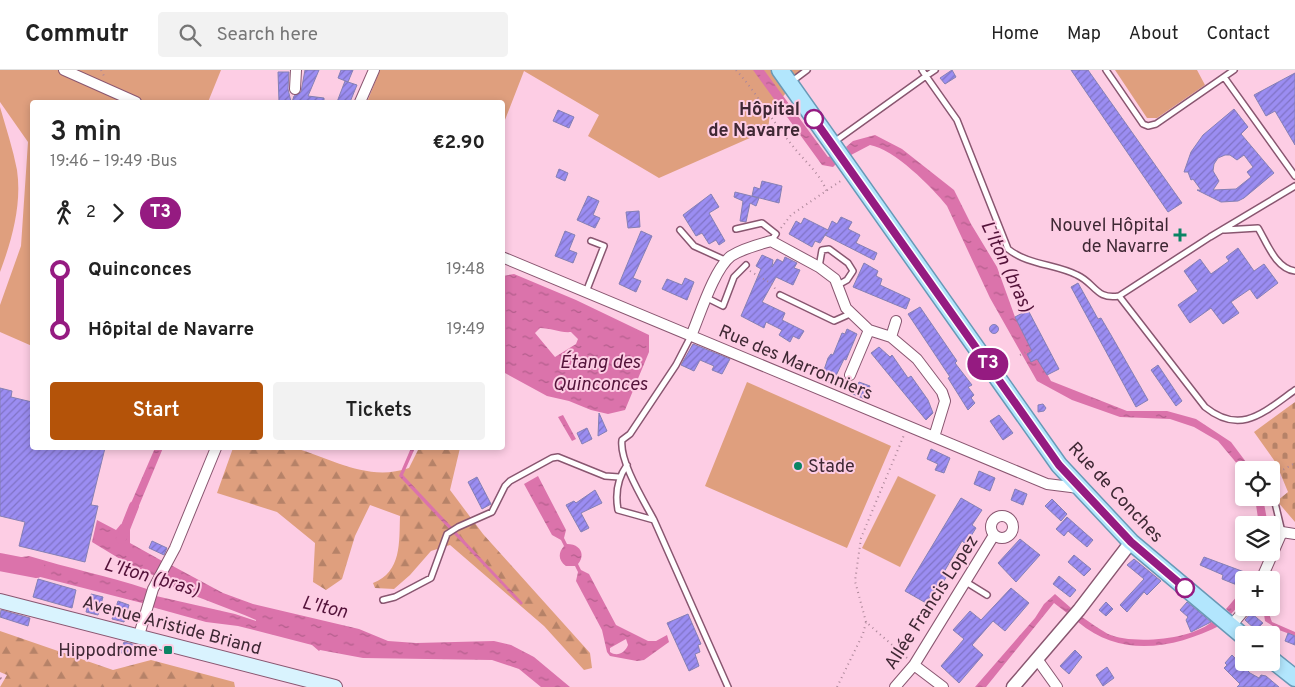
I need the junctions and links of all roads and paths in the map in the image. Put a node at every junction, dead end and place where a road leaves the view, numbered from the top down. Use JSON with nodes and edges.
{"nodes":[{"id":1,"x":64,"y":70,"type":"edge"},
{"id":2,"x":296,"y":70,"type":"edge"},
{"id":3,"x":374,"y":70,"type":"edge"},
{"id":4,"x":736,"y":70,"type":"edge"},
{"id":5,"x":807,"y":70,"type":"edge"},
{"id":6,"x":922,"y":70,"type":"edge"},
{"id":7,"x":935,"y":70,"type":"edge"},
{"id":8,"x":1106,"y":70,"type":"edge"},
{"id":9,"x":1234,"y":70,"type":"edge"},
{"id":10,"x":785,"y":76,"type":"edge"},
{"id":11,"x":926,"y":76,"type":"junction"},
{"id":12,"x":1224,"y":77,"type":"junction"},
{"id":13,"x":295,"y":89,"type":"dead end"},
{"id":14,"x":132,"y":100,"type":"edge"},
{"id":15,"x":361,"y":100,"type":"edge"},
{"id":16,"x":841,"y":157,"type":"junction"},
{"id":17,"x":1295,"y":176,"type":"edge"},
{"id":18,"x":1295,"y":186,"type":"edge"},
{"id":19,"x":827,"y":192,"type":"junction"},
{"id":20,"x":736,"y":229,"type":"dead end"},
{"id":21,"x":680,"y":230,"type":"dead end"},
{"id":22,"x":1222,"y":230,"type":"junction"},
{"id":23,"x":774,"y":237,"type":"junction"},
{"id":24,"x":591,"y":241,"type":"dead end"},
{"id":25,"x":505,"y":258,"type":"edge"},
{"id":26,"x":727,"y":261,"type":"junction"},
{"id":27,"x":746,"y":265,"type":"joint"},
{"id":28,"x":819,"y":267,"type":"junction"},
{"id":29,"x":1295,"y":271,"type":"edge"},
{"id":30,"x":837,"y":286,"type":"junction"},
{"id":31,"x":586,"y":293,"type":"junction"},
{"id":32,"x":780,"y":295,"type":"joint"},
{"id":33,"x":1118,"y":296,"type":"junction"},
{"id":34,"x":708,"y":298,"type":"junction"},
{"id":35,"x":852,"y":313,"type":"junction"},
{"id":36,"x":896,"y":321,"type":"dead end"},
{"id":37,"x":869,"y":330,"type":"junction"},
{"id":38,"x":691,"y":336,"type":"junction"},
{"id":39,"x":891,"y":337,"type":"junction"},
{"id":40,"x":1032,"y":348,"type":"dead end"},
{"id":41,"x":1020,"y":355,"type":"dead end"},
{"id":42,"x":850,"y":375,"type":"dead end"},
{"id":43,"x":1295,"y":390,"type":"edge"},
{"id":44,"x":908,"y":426,"type":"junction"},
{"id":45,"x":934,"y":437,"type":"junction"},
{"id":46,"x":215,"y":450,"type":"edge"},
{"id":47,"x":1295,"y":463,"type":"edge"},
{"id":48,"x":627,"y":465,"type":"junction"},
{"id":49,"x":1280,"y":473,"type":"edge"},
{"id":50,"x":619,"y":477,"type":"junction"},
{"id":51,"x":1079,"y":488,"type":"junction"},
{"id":52,"x":1276,"y":506,"type":"edge"},
{"id":53,"x":654,"y":520,"type":"junction"},
{"id":54,"x":1282,"y":532,"type":"junction"},
{"id":55,"x":1295,"y":534,"type":"edge"},
{"id":56,"x":994,"y":535,"type":"dead end"},
{"id":57,"x":1131,"y":542,"type":"junction"},
{"id":58,"x":1265,"y":571,"type":"edge"},
{"id":59,"x":966,"y":582,"type":"junction"},
{"id":60,"x":987,"y":595,"type":"dead end"},
{"id":61,"x":383,"y":600,"type":"dead end"},
{"id":62,"x":0,"y":601,"type":"edge"},
{"id":63,"x":1235,"y":614,"type":"edge"},
{"id":64,"x":1224,"y":620,"type":"junction"},
{"id":65,"x":866,"y":622,"type":"junction"},
{"id":66,"x":1235,"y":629,"type":"edge"},
{"id":67,"x":139,"y":635,"type":"junction"},
{"id":68,"x":1037,"y":659,"type":"junction"},
{"id":69,"x":914,"y":665,"type":"junction"},
{"id":70,"x":1280,"y":666,"type":"edge"},
{"id":71,"x":1295,"y":678,"type":"edge"},
{"id":72,"x":335,"y":687,"type":"edge"},
{"id":73,"x":728,"y":687,"type":"edge"},
{"id":74,"x":838,"y":687,"type":"edge"},
{"id":75,"x":895,"y":687,"type":"edge"},
{"id":76,"x":943,"y":687,"type":"edge"},
{"id":77,"x":1013,"y":687,"type":"edge"},
{"id":78,"x":1057,"y":687,"type":"edge"}],
"edges":[{"from":1,"to":14,"type":"street"},
{"from":2,"to":13,"type":"street"},
{"from":3,"to":15,"type":"street"},
{"from":4,"to":19,"type":"path"},
{"from":5,"to":10,"type":"lane"},
{"from":6,"to":11,"type":"lane"},
{"from":7,"to":11,"type":"lane"},
{"from":8,"to":12,"type":"lane"},
{"from":9,"to":12,"type":"lane"},
{"from":10,"to":16,"type":"main road","name":"Rue de Conches"},
{"from":11,"to":16,"type":"lane"},
{"from":11,"to":33,"type":"lane"},
{"from":12,"to":17,"type":"lane"},
{"from":16,"to":19,"type":"path"},
{"from":16,"to":51,"type":"main road","name":"Rue de Conches"},
{"from":18,"to":22,"type":"lane"},
{"from":19,"to":23,"type":"path"},
{"from":20,"to":23,"type":"lane"},
{"from":21,"to":26,"type":"lane"},
{"from":22,"to":29,"type":"lane"},
{"from":22,"to":33,"type":"lane"},
{"from":23,"to":26,"type":"street"},
{"from":23,"to":28,"type":"street"},
{"from":24,"to":31,"type":"lane"},
{"from":25,"to":31,"type":"street","name":"Rue des Marronniers"},
{"from":26,"to":34,"type":"street"},
{"from":27,"to":32,"type":"path"},
{"from":27,"to":34,"type":"lane"},
{"from":28,"to":30,"type":"street"},
{"from":28,"to":30,"type":"lane"},
{"from":30,"to":35,"type":"street"},
{"from":31,"to":38,"type":"street","name":"Rue des Marronniers"},
{"from":32,"to":35,"type":"lane"},
{"from":33,"to":43,"type":"lane"},
{"from":34,"to":38,"type":"street"},
{"from":35,"to":37,"type":"street"},
{"from":36,"to":39,"type":"street"},
{"from":37,"to":39,"type":"street"},
{"from":37,"to":42,"type":"street"},
{"from":38,"to":44,"type":"street","name":"Rue des Marronniers"},
{"from":38,"to":48,"type":"lane"},
{"from":39,"to":45,"type":"street"},
{"from":40,"to":41,"type":"path"},
{"from":44,"to":45,"type":"street","name":"Rue des Marronniers"},
{"from":44,"to":65,"type":"path"},
{"from":45,"to":51,"type":"street","name":"Rue des Marronniers"},
{"from":46,"to":67,"type":"street"},
{"from":47,"to":49,"type":"path"},
{"from":48,"to":50,"type":"lane"},
{"from":48,"to":53,"type":"lane"},
{"from":50,"to":53,"type":"lane"},
{"from":50,"to":61,"type":"lane"},
{"from":51,"to":57,"type":"main road","name":"Rue de Conches"},
{"from":52,"to":54,"type":"lane"},
{"from":53,"to":73,"type":"lane"},
{"from":54,"to":55,"type":"street"},
{"from":54,"to":58,"type":"street"},
{"from":56,"to":59,"type":"street","name":"Allée Francis Lopez"},
{"from":57,"to":64,"type":"main road","name":"Rue de Conches"},
{"from":57,"to":68,"type":"street"},
{"from":59,"to":60,"type":"lane"},
{"from":59,"to":69,"type":"street","name":"Allée Francis Lopez"},
{"from":62,"to":67,"type":"main road","name":"Avenue Aristide Briand"},
{"from":63,"to":64,"type":"street"},
{"from":64,"to":66,"type":"main road","name":"Rue de Conches"},
{"from":65,"to":69,"type":"path"},
{"from":65,"to":74,"type":"path"},
{"from":67,"to":72,"type":"main road","name":"Avenue Aristide Briand"},
{"from":68,"to":77,"type":"street"},
{"from":68,"to":78,"type":"street"},
{"from":69,"to":75,"type":"street","name":"Allée Francis Lopez"},
{"from":69,"to":76,"type":"street"},
{"from":70,"to":71,"type":"main road"}]}
